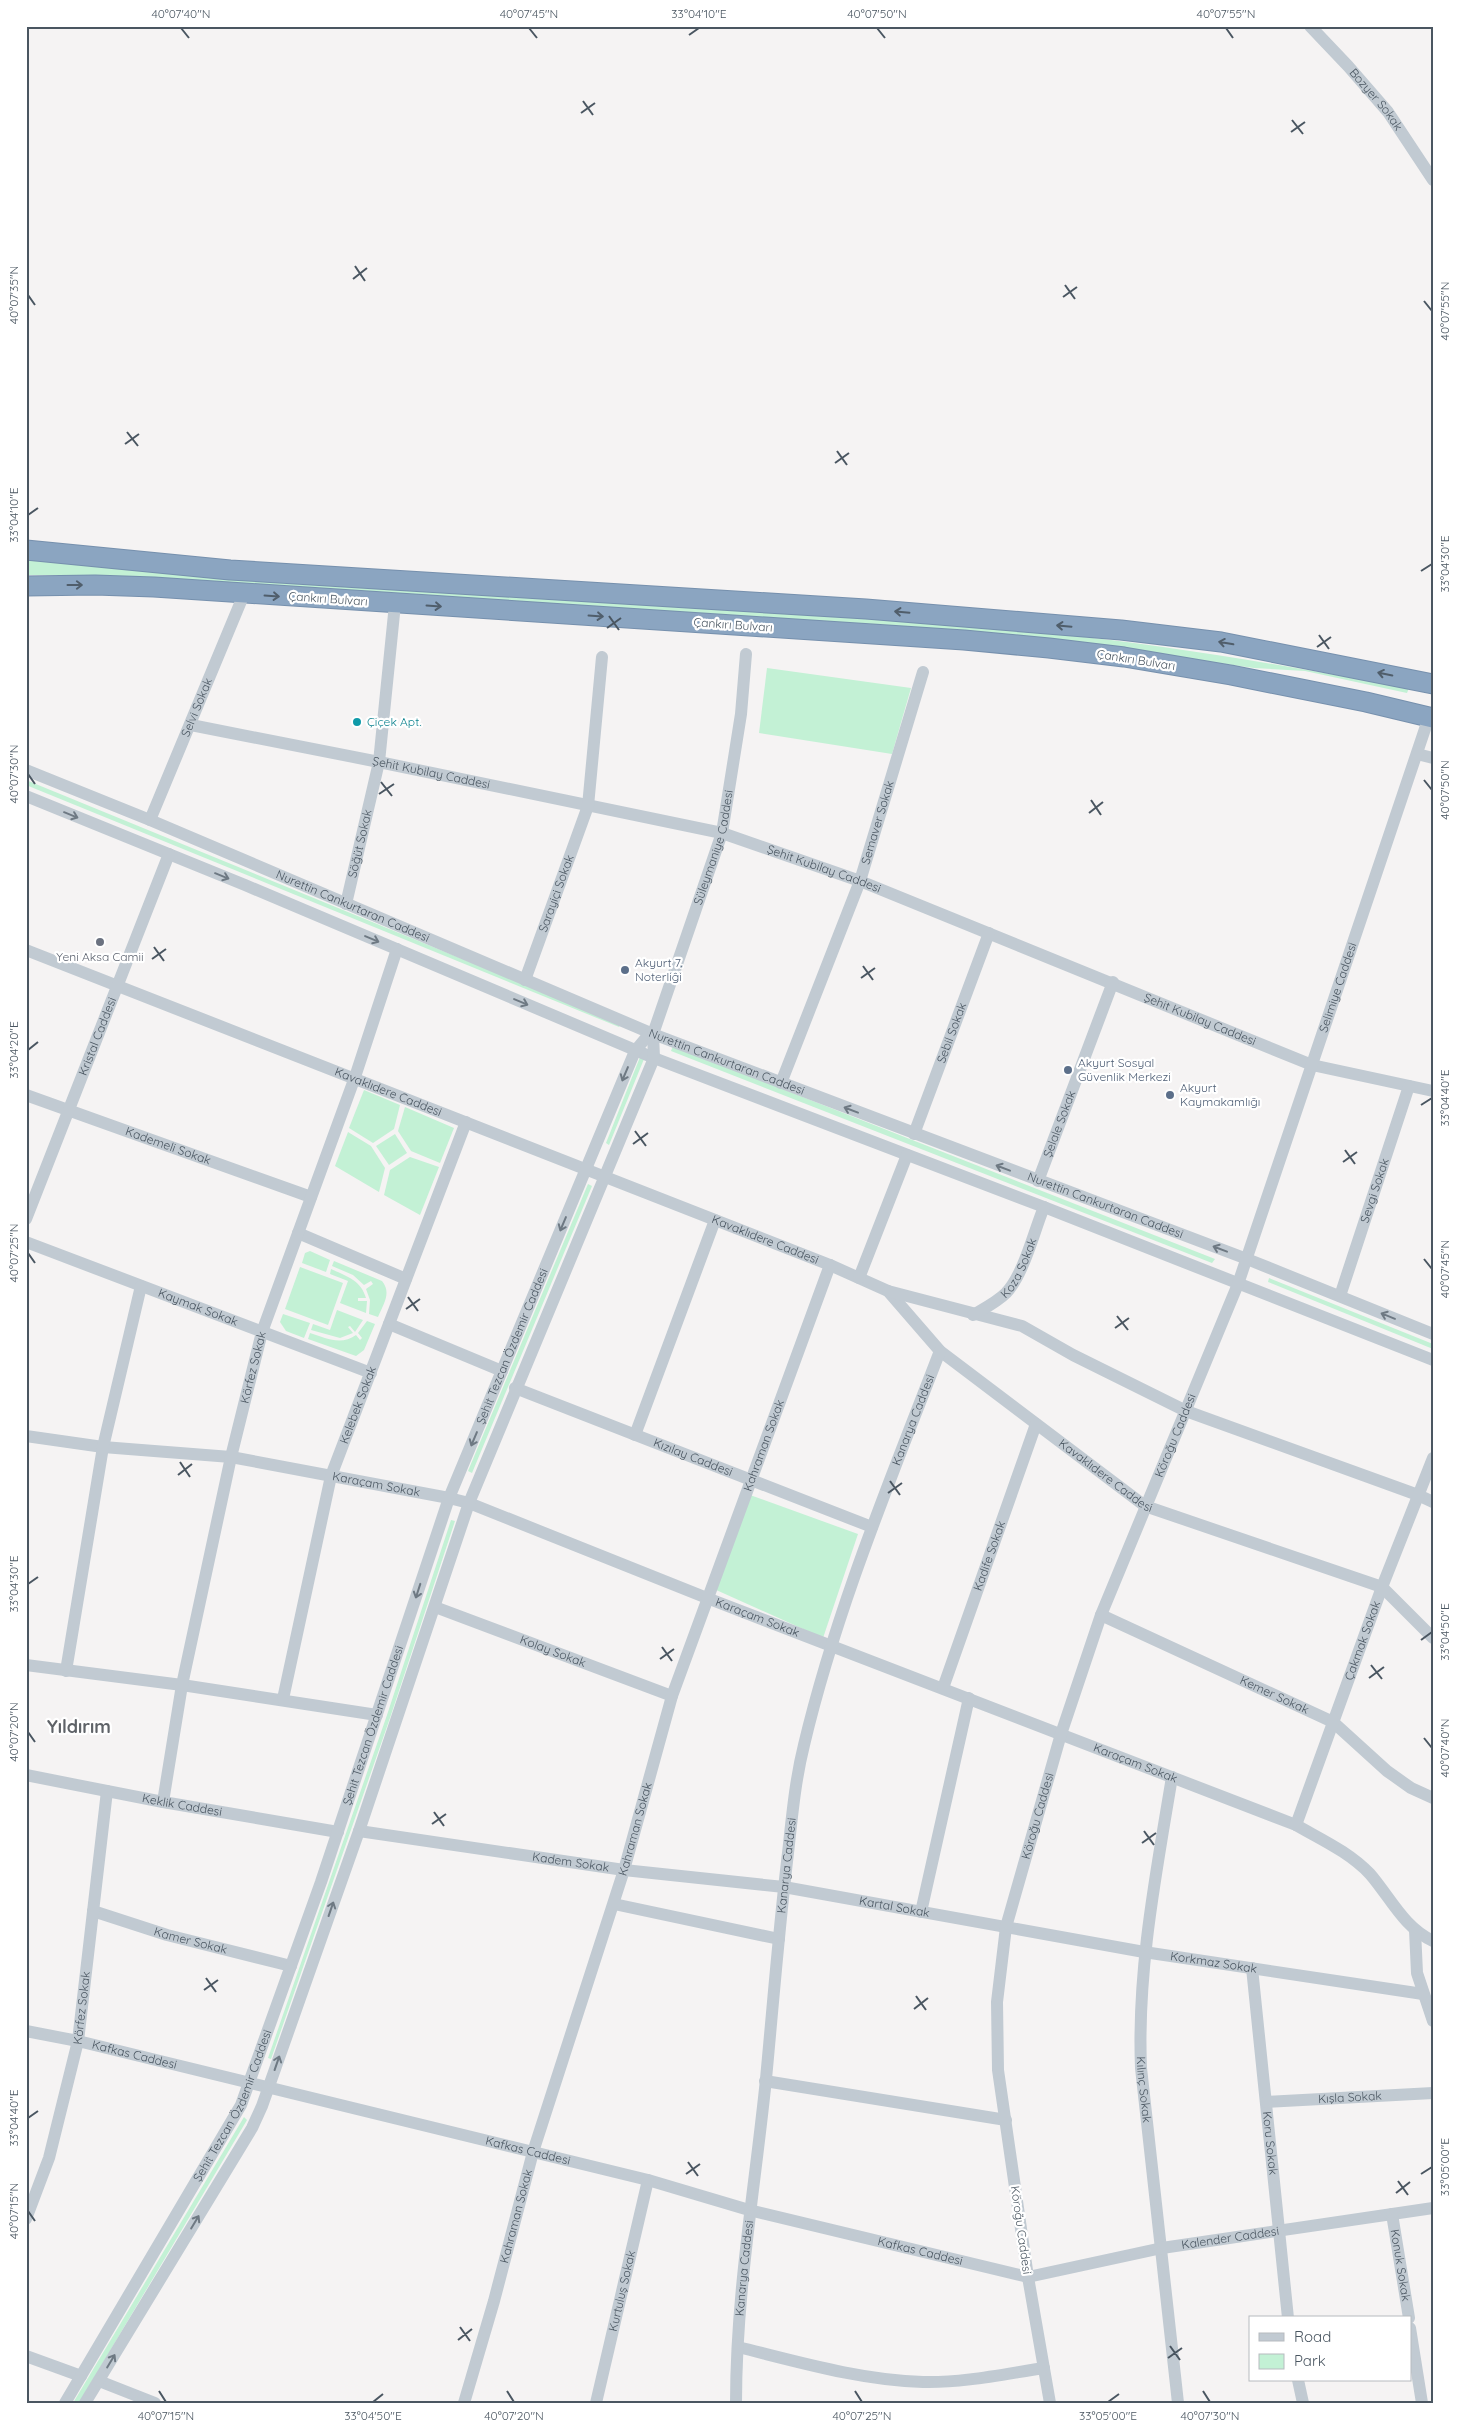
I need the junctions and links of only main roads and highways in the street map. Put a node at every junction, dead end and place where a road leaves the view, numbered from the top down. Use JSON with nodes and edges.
{"nodes":[{"id":1,"x":26,"y":550,"type":"edge"},
{"id":2,"x":26,"y":586,"type":"edge"},
{"id":3,"x":1433,"y":684,"type":"edge"},
{"id":4,"x":1431,"y":718,"type":"edge"}],
"edges":[{"from":3,"to":1,"type":"highway","name":"Çankırı Bulvarı","one_way":true},
{"from":2,"to":4,"type":"highway","name":"Çankırı Bulvarı","one_way":true}]}
